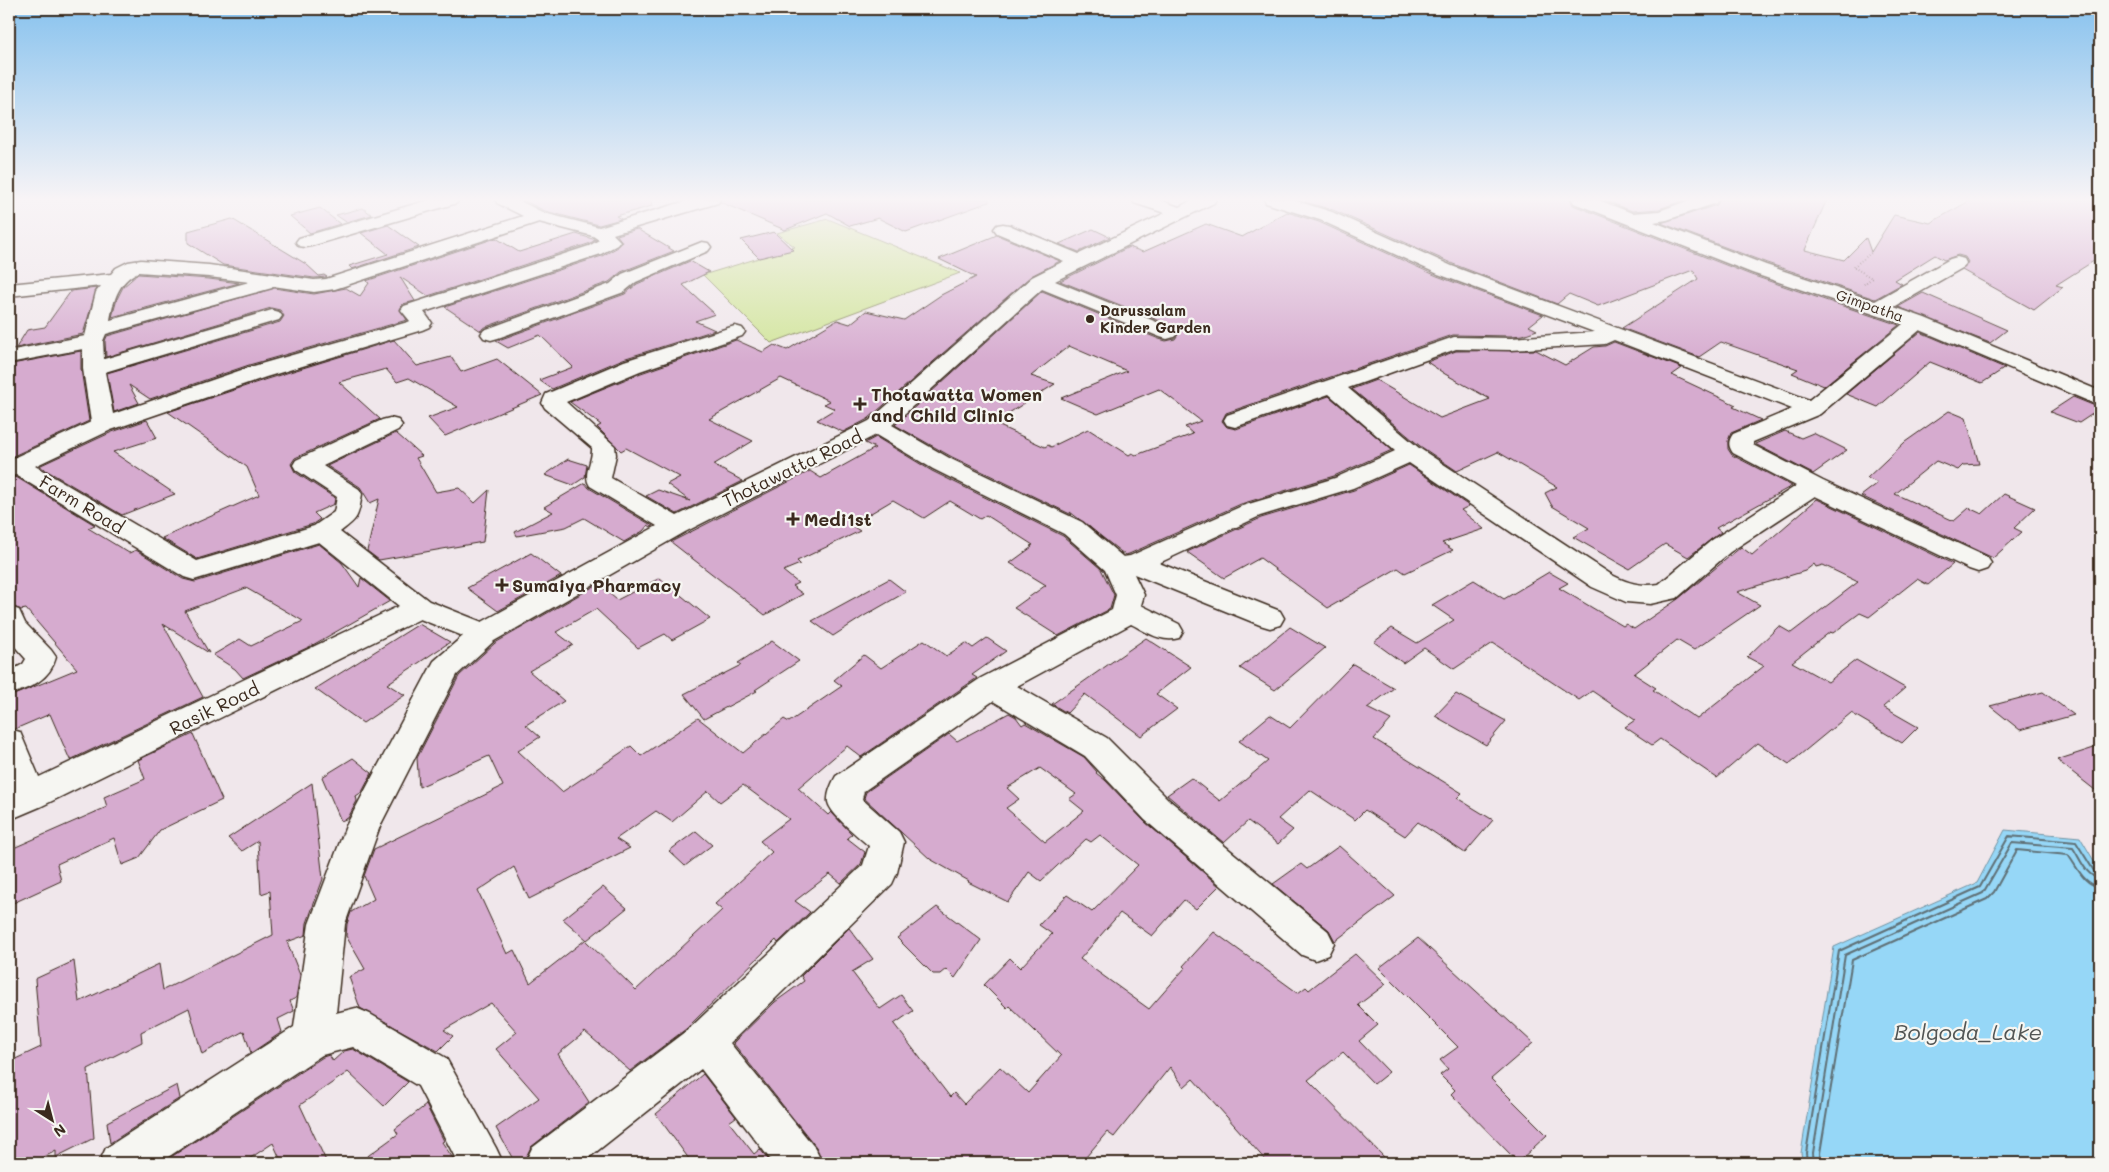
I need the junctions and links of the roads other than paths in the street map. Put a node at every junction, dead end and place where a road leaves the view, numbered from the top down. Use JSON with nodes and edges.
{"nodes":[{"id":1,"x":425,"y":254,"type":"edge"},
{"id":2,"x":583,"y":254,"type":"edge"},
{"id":3,"x":599,"y":254,"type":"edge"},
{"id":4,"x":686,"y":254,"type":"edge"},
{"id":5,"x":1064,"y":254,"type":"edge"},
{"id":6,"x":1093,"y":254,"type":"edge"},
{"id":7,"x":1410,"y":254,"type":"edge"},
{"id":8,"x":1721,"y":254,"type":"edge"},
{"id":9,"x":1079,"y":260,"type":"junction"},
{"id":10,"x":1957,"y":263,"type":"dead end"},
{"id":11,"x":629,"y":278,"type":"junction"},
{"id":12,"x":1039,"y":281,"type":"junction"},
{"id":13,"x":274,"y":282,"type":"junction"},
{"id":14,"x":111,"y":285,"type":"junction"},
{"id":15,"x":9,"y":290,"type":"edge"},
{"id":16,"x":9,"y":307,"type":"edge"},
{"id":17,"x":1878,"y":308,"type":"junction"},
{"id":18,"x":272,"y":316,"type":"dead end"},
{"id":19,"x":1918,"y":322,"type":"junction"},
{"id":20,"x":1609,"y":331,"type":"junction"},
{"id":21,"x":735,"y":332,"type":"dead end"},
{"id":22,"x":1167,"y":333,"type":"dead end"},
{"id":23,"x":491,"y":334,"type":"dead end"},
{"id":24,"x":96,"y":336,"type":"junction"},
{"id":25,"x":9,"y":357,"type":"edge"},
{"id":26,"x":94,"y":369,"type":"junction"},
{"id":27,"x":1332,"y":386,"type":"junction"},
{"id":28,"x":2100,"y":399,"type":"edge"},
{"id":29,"x":1812,"y":409,"type":"junction"},
{"id":30,"x":1235,"y":420,"type":"dead end"},
{"id":31,"x":103,"y":425,"type":"junction"},
{"id":32,"x":390,"y":425,"type":"dead end"},
{"id":33,"x":877,"y":426,"type":"junction"},
{"id":34,"x":1411,"y":453,"type":"junction"},
{"id":35,"x":13,"y":467,"type":"edge"},
{"id":36,"x":1814,"y":486,"type":"junction"},
{"id":37,"x":676,"y":526,"type":"junction"},
{"id":38,"x":323,"y":532,"type":"junction"},
{"id":39,"x":1978,"y":563,"type":"dead end"},
{"id":40,"x":1126,"y":565,"type":"junction"},
{"id":41,"x":419,"y":608,"type":"junction"},
{"id":42,"x":1127,"y":610,"type":"junction"},
{"id":43,"x":9,"y":617,"type":"edge"},
{"id":44,"x":1270,"y":618,"type":"dead end"},
{"id":45,"x":1169,"y":631,"type":"dead end"},
{"id":46,"x":484,"y":634,"type":"junction"},
{"id":47,"x":9,"y":684,"type":"edge"},
{"id":48,"x":992,"y":686,"type":"junction"},
{"id":49,"x":9,"y":741,"type":"edge"},
{"id":50,"x":20,"y":802,"type":"edge"},
{"id":51,"x":1316,"y":943,"type":"dead end"},
{"id":52,"x":313,"y":1038,"type":"junction"},
{"id":53,"x":704,"y":1042,"type":"junction"},
{"id":54,"x":121,"y":1163,"type":"edge"},
{"id":55,"x":482,"y":1163,"type":"edge"},
{"id":56,"x":547,"y":1163,"type":"edge"},
{"id":57,"x":800,"y":1163,"type":"edge"}],
"edges":[{"from":1,"to":13,"type":"street"},
{"from":2,"to":31,"type":"street","name":"Farm Road"},
{"from":3,"to":11,"type":"street"},
{"from":4,"to":11,"type":"street"},
{"from":5,"to":9,"type":"street"},
{"from":6,"to":9,"type":"street","name":"Thotawatta Road"},
{"from":7,"to":20,"type":"street"},
{"from":8,"to":17,"type":"street","name":"Gimpatha"},
{"from":9,"to":12,"type":"street","name":"Thotawatta Road"},
{"from":10,"to":17,"type":"street"},
{"from":11,"to":23,"type":"street"},
{"from":12,"to":22,"type":"street"},
{"from":12,"to":33,"type":"street","name":"Thotawatta Road"},
{"from":13,"to":14,"type":"street"},
{"from":13,"to":24,"type":"street"},
{"from":14,"to":15,"type":"street"},
{"from":14,"to":16,"type":"street"},
{"from":14,"to":24,"type":"street"},
{"from":17,"to":19,"type":"street","name":"Gimpatha"},
{"from":18,"to":26,"type":"street"},
{"from":19,"to":28,"type":"street","name":"Gimpatha"},
{"from":19,"to":29,"type":"street"},
{"from":20,"to":27,"type":"street"},
{"from":20,"to":29,"type":"street"},
{"from":21,"to":37,"type":"street"},
{"from":24,"to":25,"type":"street"},
{"from":24,"to":26,"type":"street"},
{"from":26,"to":31,"type":"street"},
{"from":27,"to":30,"type":"street"},
{"from":27,"to":34,"type":"street"},
{"from":29,"to":36,"type":"street"},
{"from":31,"to":35,"type":"street","name":"Farm Road"},
{"from":32,"to":38,"type":"street","name":"Farm Road"},
{"from":33,"to":37,"type":"street","name":"Thotawatta Road"},
{"from":33,"to":40,"type":"street"},
{"from":34,"to":36,"type":"street"},
{"from":34,"to":40,"type":"street"},
{"from":35,"to":38,"type":"street","name":"Farm Road"},
{"from":36,"to":39,"type":"street"},
{"from":37,"to":46,"type":"street","name":"Thotawatta Road"},
{"from":38,"to":41,"type":"street"},
{"from":40,"to":42,"type":"street"},
{"from":40,"to":44,"type":"street"},
{"from":41,"to":46,"type":"street"},
{"from":41,"to":50,"type":"street","name":"Rasik Road"},
{"from":42,"to":45,"type":"street"},
{"from":42,"to":48,"type":"street"},
{"from":43,"to":47,"type":"street"},
{"from":46,"to":52,"type":"street","name":"Thotawatta Road"},
{"from":48,"to":51,"type":"street"},
{"from":48,"to":53,"type":"street"},
{"from":49,"to":50,"type":"street"},
{"from":52,"to":54,"type":"street"},
{"from":52,"to":55,"type":"street"},
{"from":53,"to":56,"type":"street"},
{"from":53,"to":57,"type":"street"}]}
